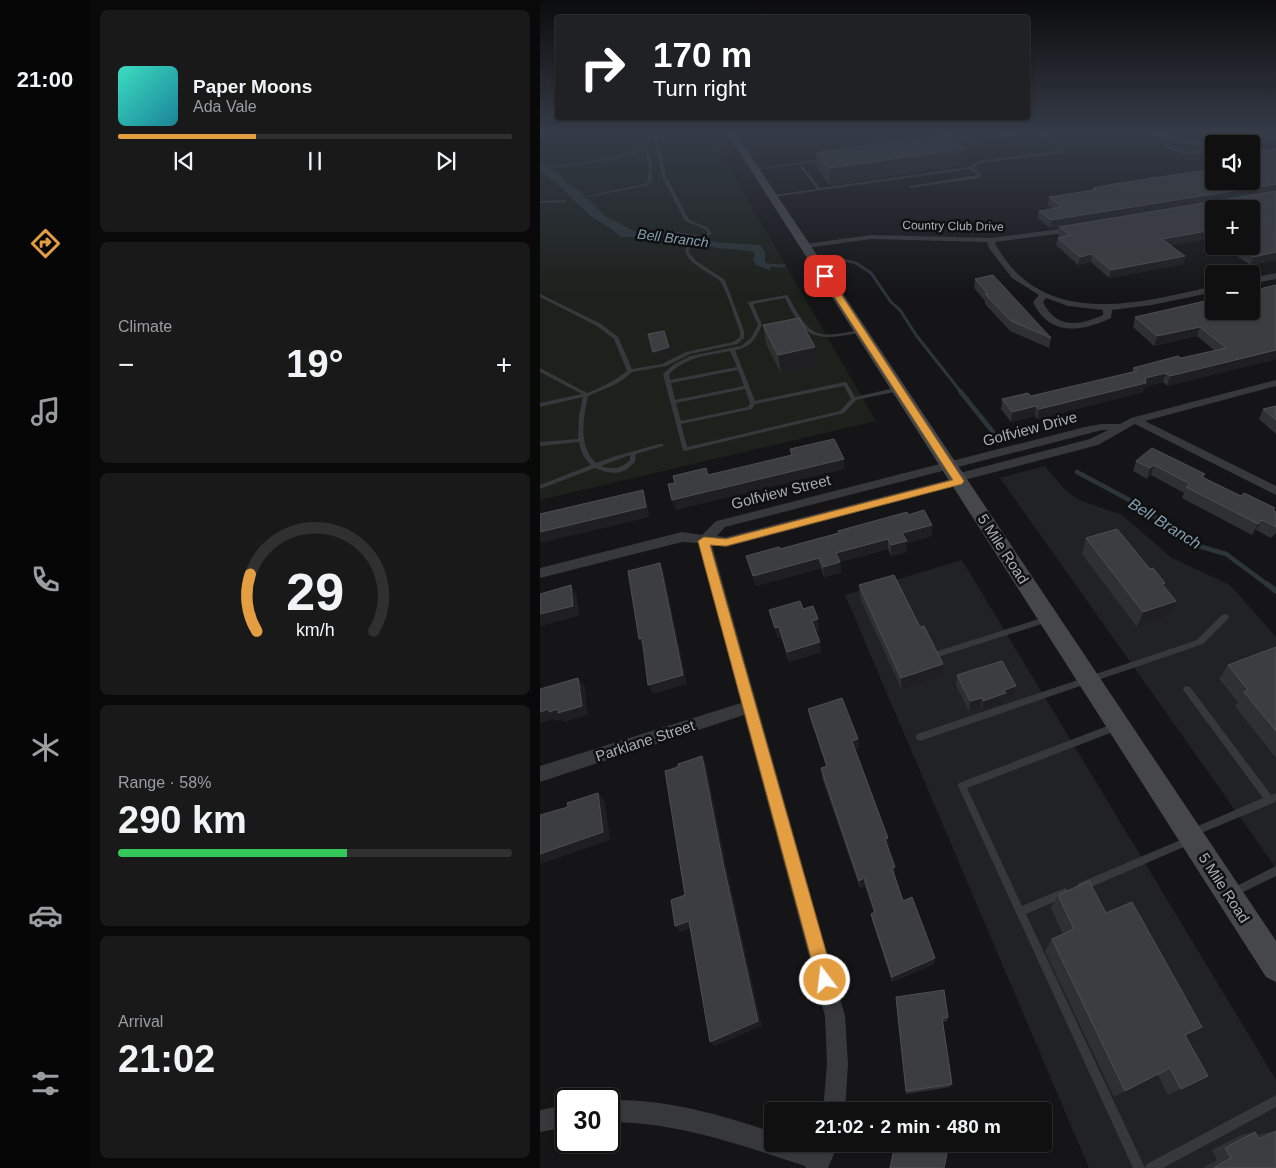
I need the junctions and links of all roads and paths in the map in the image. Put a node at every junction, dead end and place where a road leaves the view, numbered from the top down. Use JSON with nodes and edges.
{"nodes":[{"id":1,"x":642,"y":186,"type":"edge"},
{"id":2,"x":669,"y":186,"type":"edge"},
{"id":3,"x":766,"y":186,"type":"edge"},
{"id":4,"x":817,"y":186,"type":"edge"},
{"id":5,"x":851,"y":186,"type":"edge"},
{"id":6,"x":919,"y":186,"type":"edge"},
{"id":7,"x":910,"y":187,"type":"dead end"},
{"id":8,"x":820,"y":190,"type":"junction"},
{"id":9,"x":589,"y":196,"type":"dead end"},
{"id":10,"x":773,"y":196,"type":"junction"},
{"id":11,"x":565,"y":201,"type":"dead end"},
{"id":12,"x":540,"y":202,"type":"edge"},
{"id":13,"x":1084,"y":228,"type":"edge"},
{"id":14,"x":706,"y":237,"type":"dead end"},
{"id":15,"x":990,"y":240,"type":"junction"},
{"id":16,"x":693,"y":244,"type":"dead end"},
{"id":17,"x":806,"y":246,"type":"junction"},
{"id":18,"x":1276,"y":276,"type":"edge"},
{"id":19,"x":1260,"y":279,"type":"edge"},
{"id":20,"x":1205,"y":291,"type":"edge"},
{"id":21,"x":1044,"y":294,"type":"junction"},
{"id":22,"x":540,"y":295,"type":"edge"},
{"id":23,"x":1106,"y":307,"type":"junction"},
{"id":24,"x":800,"y":322,"type":"junction"},
{"id":25,"x":792,"y":324,"type":"edge"},
{"id":26,"x":764,"y":329,"type":"edge"},
{"id":27,"x":758,"y":330,"type":"junction"},
{"id":28,"x":860,"y":331,"type":"junction"},
{"id":29,"x":732,"y":349,"type":"junction"},
{"id":30,"x":740,"y":368,"type":"junction"},
{"id":31,"x":540,"y":370,"type":"edge"},
{"id":32,"x":630,"y":371,"type":"junction"},
{"id":33,"x":668,"y":382,"type":"junction"},
{"id":34,"x":1276,"y":383,"type":"edge"},
{"id":35,"x":747,"y":387,"type":"junction"},
{"id":36,"x":898,"y":389,"type":"junction"},
{"id":37,"x":586,"y":394,"type":"junction"},
{"id":38,"x":854,"y":399,"type":"junction"},
{"id":39,"x":673,"y":402,"type":"junction"},
{"id":40,"x":753,"y":403,"type":"junction"},
{"id":41,"x":540,"y":405,"type":"edge"},
{"id":42,"x":1136,"y":420,"type":"junction"},
{"id":43,"x":678,"y":423,"type":"junction"},
{"id":44,"x":1119,"y":427,"type":"joint"},
{"id":45,"x":581,"y":440,"type":"junction"},
{"id":46,"x":540,"y":444,"type":"edge"},
{"id":47,"x":661,"y":446,"type":"dead end"},
{"id":48,"x":633,"y":453,"type":"junction"},
{"id":49,"x":596,"y":467,"type":"junction"},
{"id":50,"x":955,"y":475,"type":"junction"},
{"id":51,"x":540,"y":487,"type":"edge"},
{"id":52,"x":1276,"y":491,"type":"edge"},
{"id":53,"x":704,"y":541,"type":"junction"},
{"id":54,"x":540,"y":573,"type":"edge"},
{"id":55,"x":1225,"y":618,"type":"dead end"},
{"id":56,"x":1049,"y":619,"type":"junction"},
{"id":57,"x":941,"y":653,"type":"dead end"},
{"id":58,"x":1088,"y":679,"type":"junction"},
{"id":59,"x":1187,"y":689,"type":"dead end"},
{"id":60,"x":749,"y":707,"type":"junction"},
{"id":61,"x":1118,"y":726,"type":"junction"},
{"id":62,"x":920,"y":737,"type":"dead end"},
{"id":63,"x":540,"y":774,"type":"edge"},
{"id":64,"x":1273,"y":799,"type":"edge"},
{"id":65,"x":1191,"y":837,"type":"junction"},
{"id":66,"x":1276,"y":871,"type":"edge"},
{"id":67,"x":1228,"y":894,"type":"junction"},
{"id":68,"x":1020,"y":912,"type":"junction"},
{"id":69,"x":1276,"y":967,"type":"edge"},
{"id":70,"x":1276,"y":1101,"type":"edge"},
{"id":71,"x":836,"y":1102,"type":"edge"},
{"id":72,"x":620,"y":1110,"type":"edge"},
{"id":73,"x":555,"y":1118,"type":"edge"},
{"id":74,"x":540,"y":1121,"type":"edge"},
{"id":75,"x":820,"y":1157,"type":"edge"},
{"id":76,"x":1139,"y":1168,"type":"edge"},
{"id":77,"x":1151,"y":1168,"type":"edge"}],
"edges":[{"from":1,"to":9,"type":"lane"},
{"from":2,"to":14,"type":"lane"},
{"from":3,"to":10,"type":"main road","name":"5 Mile Road"},
{"from":4,"to":8,"type":"lane"},
{"from":5,"to":8,"type":"lane"},
{"from":6,"to":7,"type":"lane"},
{"from":8,"to":10,"type":"lane"},
{"from":10,"to":17,"type":"main road","name":"5 Mile Road"},
{"from":11,"to":12,"type":"lane"},
{"from":13,"to":15,"type":"street","name":"Country Club Drive"},
{"from":15,"to":17,"type":"street","name":"Country Club Drive"},
{"from":15,"to":21,"type":"street"},
{"from":16,"to":32,"type":"lane"},
{"from":17,"to":28,"type":"main road","name":"5 Mile Road"},
{"from":18,"to":19,"type":"street"},
{"from":20,"to":23,"type":"street"},
{"from":21,"to":23,"type":"street"},
{"from":21,"to":23,"type":"street"},
{"from":22,"to":32,"type":"lane"},
{"from":24,"to":25,"type":"lane"},
{"from":24,"to":27,"type":"lane"},
{"from":24,"to":28,"type":"lane"},
{"from":26,"to":27,"type":"lane"},
{"from":27,"to":29,"type":"lane"},
{"from":28,"to":36,"type":"main road","name":"5 Mile Road"},
{"from":29,"to":30,"type":"lane"},
{"from":29,"to":33,"type":"lane"},
{"from":30,"to":33,"type":"lane"},
{"from":30,"to":35,"type":"lane"},
{"from":31,"to":37,"type":"lane"},
{"from":32,"to":37,"type":"lane"},
{"from":33,"to":39,"type":"lane"},
{"from":34,"to":42,"type":"street","name":"Golfview Drive"},
{"from":35,"to":39,"type":"lane"},
{"from":35,"to":40,"type":"lane"},
{"from":36,"to":38,"type":"lane"},
{"from":36,"to":50,"type":"main road","name":"5 Mile Road"},
{"from":37,"to":41,"type":"lane"},
{"from":37,"to":45,"type":"lane"},
{"from":38,"to":40,"type":"lane"},
{"from":38,"to":43,"type":"lane"},
{"from":39,"to":43,"type":"lane"},
{"from":40,"to":43,"type":"lane"},
{"from":42,"to":44,"type":"street","name":"Golfview Drive"},
{"from":42,"to":52,"type":"street"},
{"from":44,"to":50,"type":"street","name":"Golfview Drive"},
{"from":45,"to":46,"type":"lane"},
{"from":45,"to":49,"type":"lane"},
{"from":47,"to":48,"type":"lane"},
{"from":48,"to":49,"type":"lane"},
{"from":48,"to":49,"type":"lane"},
{"from":49,"to":51,"type":"lane"},
{"from":50,"to":53,"type":"street"},
{"from":50,"to":53,"type":"street","name":"Golfview Street"},
{"from":50,"to":56,"type":"main road","name":"5 Mile Road"},
{"from":53,"to":54,"type":"street"},
{"from":53,"to":60,"type":"street"},
{"from":55,"to":58,"type":"lane"},
{"from":56,"to":57,"type":"lane"},
{"from":56,"to":58,"type":"main road","name":"5 Mile Road"},
{"from":58,"to":61,"type":"main road","name":"5 Mile Road"},
{"from":58,"to":62,"type":"lane"},
{"from":59,"to":64,"type":"lane"},
{"from":60,"to":63,"type":"street","name":"Parklane Street"},
{"from":60,"to":71,"type":"street"},
{"from":61,"to":65,"type":"main road","name":"5 Mile Road"},
{"from":61,"to":68,"type":"lane"},
{"from":64,"to":65,"type":"lane"},
{"from":65,"to":67,"type":"main road","name":"5 Mile Road"},
{"from":65,"to":68,"type":"lane"},
{"from":66,"to":67,"type":"lane"},
{"from":67,"to":69,"type":"main road","name":"5 Mile Road"},
{"from":68,"to":76,"type":"lane"},
{"from":70,"to":77,"type":"lane"},
{"from":72,"to":75,"type":"street"},
{"from":73,"to":74,"type":"street"}]}
